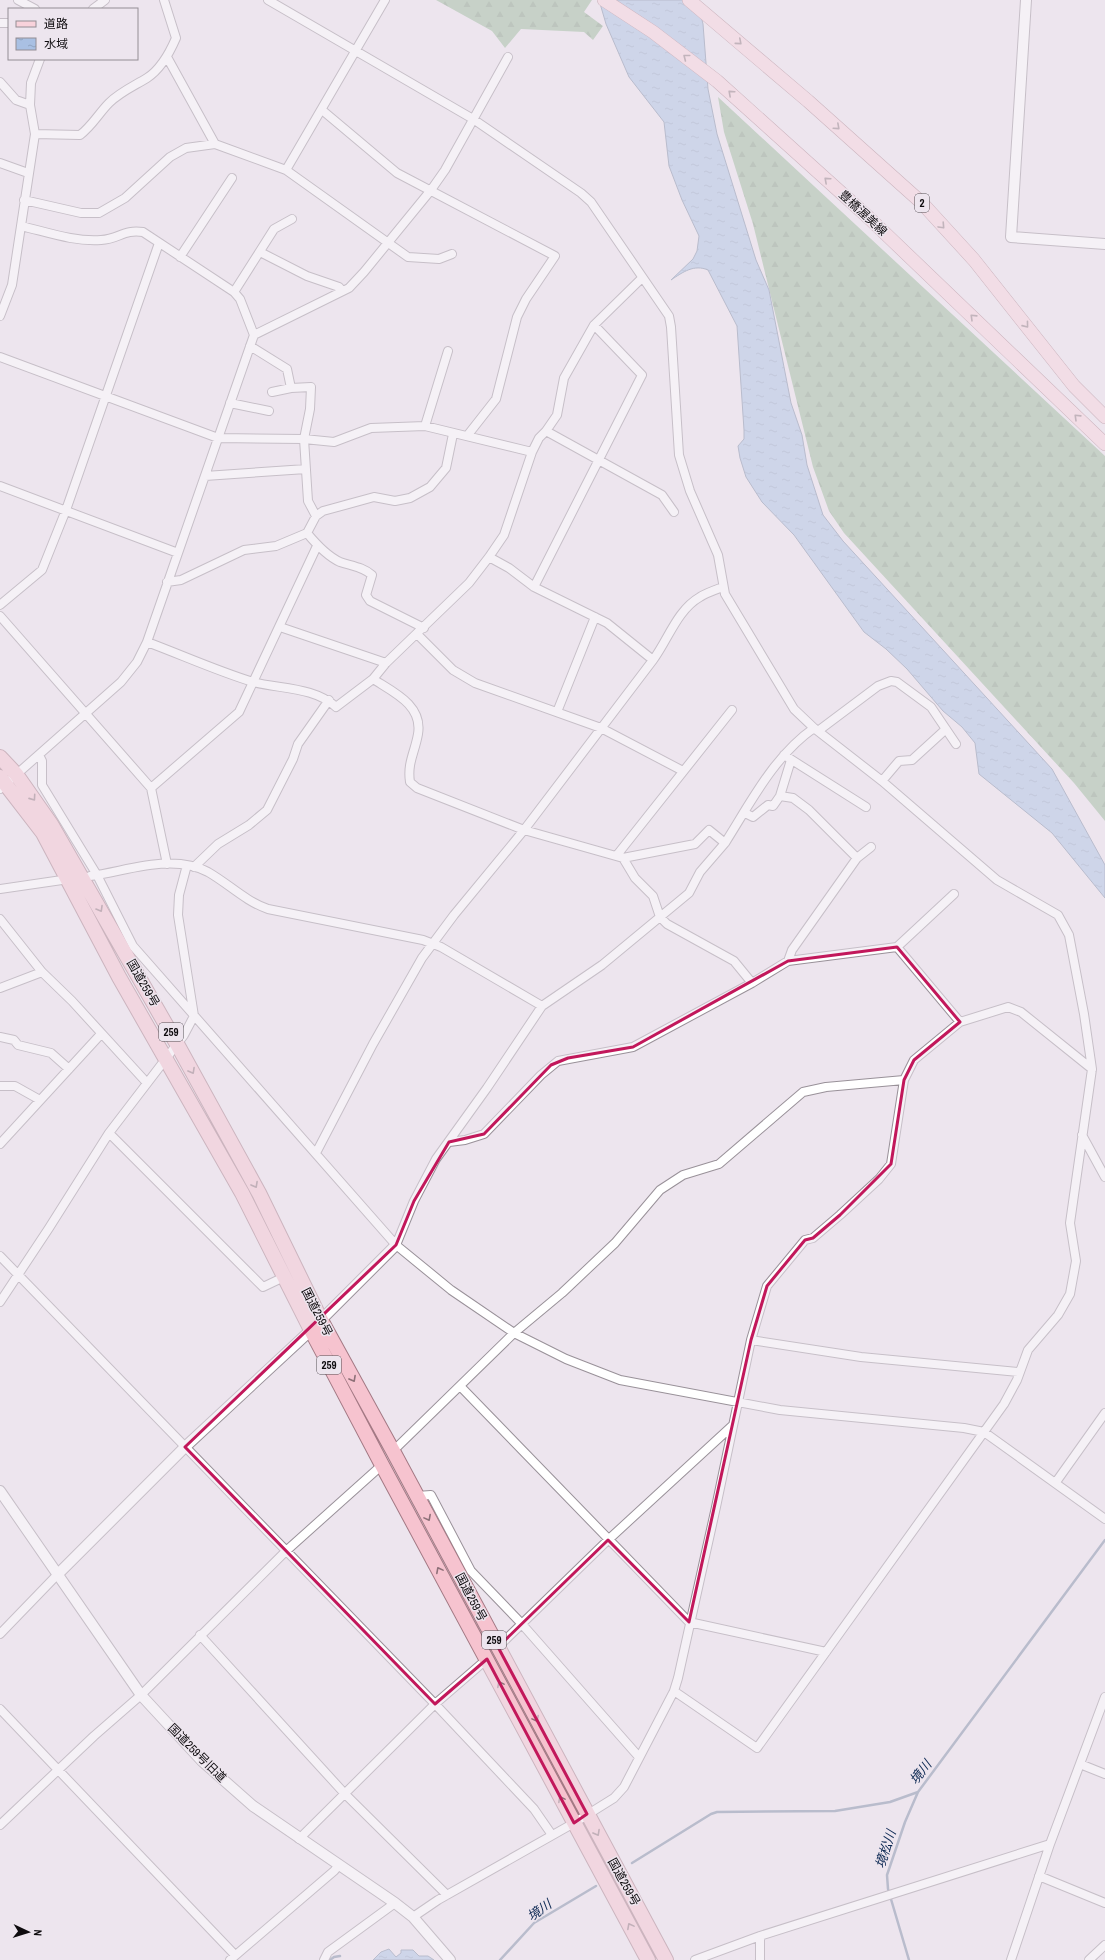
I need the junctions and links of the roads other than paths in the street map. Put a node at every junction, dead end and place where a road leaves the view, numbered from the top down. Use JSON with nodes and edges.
{"nodes":[{"id":1,"x":18,"y":0,"type":"edge"},
{"id":2,"x":104,"y":0,"type":"edge"},
{"id":3,"x":164,"y":0,"type":"edge"},
{"id":4,"x":268,"y":0,"type":"edge"},
{"id":5,"x":385,"y":0,"type":"edge"},
{"id":6,"x":604,"y":0,"type":"edge"},
{"id":7,"x":689,"y":0,"type":"edge"},
{"id":8,"x":1026,"y":0,"type":"edge"},
{"id":9,"x":33,"y":8,"type":"edge"},
{"id":10,"x":94,"y":8,"type":"edge"},
{"id":11,"x":356,"y":52,"type":"junction"},
{"id":12,"x":167,"y":57,"type":"junction"},
{"id":13,"x":508,"y":57,"type":"dead end"},
{"id":14,"x":40,"y":60,"type":"edge"},
{"id":15,"x":0,"y":82,"type":"edge"},
{"id":16,"x":30,"y":105,"type":"junction"},
{"id":17,"x":322,"y":110,"type":"junction"},
{"id":18,"x":473,"y":119,"type":"junction"},
{"id":19,"x":35,"y":134,"type":"junction"},
{"id":20,"x":215,"y":144,"type":"junction"},
{"id":21,"x":0,"y":163,"type":"edge"},
{"id":22,"x":286,"y":170,"type":"junction"},
{"id":23,"x":28,"y":173,"type":"junction"},
{"id":24,"x":232,"y":178,"type":"dead end"},
{"id":25,"x":431,"y":190,"type":"junction"},
{"id":26,"x":24,"y":200,"type":"junction"},
{"id":27,"x":292,"y":219,"type":"dead end"},
{"id":28,"x":21,"y":226,"type":"junction"},
{"id":29,"x":159,"y":243,"type":"junction"},
{"id":30,"x":388,"y":243,"type":"junction"},
{"id":31,"x":1105,"y":244,"type":"edge"},
{"id":32,"x":260,"y":252,"type":"junction"},
{"id":33,"x":452,"y":254,"type":"dead end"},
{"id":34,"x":180,"y":257,"type":"junction"},
{"id":35,"x":642,"y":278,"type":"junction"},
{"id":36,"x":342,"y":291,"type":"junction"},
{"id":37,"x":234,"y":292,"type":"junction"},
{"id":38,"x":0,"y":316,"type":"edge"},
{"id":39,"x":594,"y":325,"type":"junction"},
{"id":40,"x":254,"y":335,"type":"junction"},
{"id":41,"x":250,"y":346,"type":"junction"},
{"id":42,"x":448,"y":352,"type":"dead end"},
{"id":43,"x":0,"y":358,"type":"edge"},
{"id":44,"x":291,"y":388,"type":"junction"},
{"id":45,"x":272,"y":392,"type":"dead end"},
{"id":46,"x":105,"y":397,"type":"junction"},
{"id":47,"x":230,"y":403,"type":"junction"},
{"id":48,"x":269,"y":411,"type":"dead end"},
{"id":49,"x":1105,"y":417,"type":"edge"},
{"id":50,"x":425,"y":426,"type":"junction"},
{"id":51,"x":546,"y":431,"type":"junction"},
{"id":52,"x":453,"y":434,"type":"junction"},
{"id":53,"x":467,"y":436,"type":"junction"},
{"id":54,"x":218,"y":438,"type":"junction"},
{"id":55,"x":304,"y":439,"type":"junction"},
{"id":56,"x":1105,"y":444,"type":"edge"},
{"id":57,"x":532,"y":452,"type":"junction"},
{"id":58,"x":598,"y":460,"type":"junction"},
{"id":59,"x":306,"y":469,"type":"junction"},
{"id":60,"x":205,"y":476,"type":"junction"},
{"id":61,"x":0,"y":486,"type":"edge"},
{"id":62,"x":66,"y":510,"type":"junction"},
{"id":63,"x":674,"y":512,"type":"dead end"},
{"id":64,"x":316,"y":516,"type":"junction"},
{"id":65,"x":307,"y":533,"type":"junction"},
{"id":66,"x":317,"y":546,"type":"junction"},
{"id":67,"x":178,"y":553,"type":"junction"},
{"id":68,"x":489,"y":557,"type":"junction"},
{"id":69,"x":167,"y":582,"type":"junction"},
{"id":70,"x":534,"y":587,"type":"junction"},
{"id":71,"x":723,"y":587,"type":"junction"},
{"id":72,"x":0,"y":605,"type":"edge"},
{"id":73,"x":0,"y":616,"type":"edge"},
{"id":74,"x":595,"y":617,"type":"junction"},
{"id":75,"x":280,"y":627,"type":"junction"},
{"id":76,"x":424,"y":628,"type":"junction"},
{"id":77,"x":417,"y":634,"type":"junction"},
{"id":78,"x":147,"y":642,"type":"junction"},
{"id":79,"x":654,"y":660,"type":"junction"},
{"id":80,"x":386,"y":663,"type":"junction"},
{"id":81,"x":373,"y":679,"type":"junction"},
{"id":82,"x":254,"y":682,"type":"junction"},
{"id":83,"x":329,"y":700,"type":"junction"},
{"id":84,"x":732,"y":710,"type":"dead end"},
{"id":85,"x":86,"y":712,"type":"junction"},
{"id":86,"x":557,"y":712,"type":"junction"},
{"id":87,"x":601,"y":728,"type":"junction"},
{"id":88,"x":946,"y":728,"type":"junction"},
{"id":89,"x":816,"y":730,"type":"junction"},
{"id":90,"x":956,"y":744,"type":"dead end"},
{"id":91,"x":39,"y":755,"type":"junction"},
{"id":92,"x":784,"y":755,"type":"junction"},
{"id":93,"x":0,"y":757,"type":"edge"},
{"id":94,"x":791,"y":760,"type":"junction"},
{"id":95,"x":683,"y":771,"type":"junction"},
{"id":96,"x":6,"y":781,"type":"edge"},
{"id":97,"x":882,"y":782,"type":"junction"},
{"id":98,"x":151,"y":788,"type":"junction"},
{"id":99,"x":780,"y":796,"type":"junction"},
{"id":100,"x":866,"y":807,"type":"dead end"},
{"id":101,"x":744,"y":813,"type":"junction"},
{"id":102,"x":524,"y":830,"type":"junction"},
{"id":103,"x":726,"y":843,"type":"junction"},
{"id":104,"x":871,"y":847,"type":"dead end"},
{"id":105,"x":620,"y":856,"type":"junction"},
{"id":106,"x":857,"y":858,"type":"junction"},
{"id":107,"x":167,"y":864,"type":"junction"},
{"id":108,"x":190,"y":866,"type":"junction"},
{"id":109,"x":93,"y":875,"type":"junction"},
{"id":110,"x":62,"y":880,"type":"dead end"},
{"id":111,"x":0,"y":889,"type":"edge"},
{"id":112,"x":954,"y":894,"type":"dead end"},
{"id":113,"x":660,"y":917,"type":"junction"},
{"id":114,"x":0,"y":919,"type":"edge"},
{"id":115,"x":432,"y":944,"type":"junction"},
{"id":116,"x":897,"y":947,"type":"junction"},
{"id":117,"x":788,"y":961,"type":"junction"},
{"id":118,"x":42,"y":972,"type":"junction"},
{"id":119,"x":752,"y":983,"type":"junction"},
{"id":120,"x":0,"y":988,"type":"edge"},
{"id":121,"x":542,"y":1006,"type":"junction"},
{"id":122,"x":194,"y":1016,"type":"junction"},
{"id":123,"x":960,"y":1022,"type":"junction"},
{"id":124,"x":101,"y":1034,"type":"junction"},
{"id":125,"x":0,"y":1038,"type":"edge"},
{"id":126,"x":177,"y":1044,"type":"junction"},
{"id":127,"x":166,"y":1059,"type":"junction"},
{"id":128,"x":69,"y":1069,"type":"junction"},
{"id":129,"x":1092,"y":1069,"type":"junction"},
{"id":130,"x":904,"y":1080,"type":"junction"},
{"id":131,"x":147,"y":1083,"type":"junction"},
{"id":132,"x":0,"y":1086,"type":"edge"},
{"id":133,"x":40,"y":1100,"type":"junction"},
{"id":134,"x":109,"y":1133,"type":"junction"},
{"id":135,"x":1082,"y":1135,"type":"junction"},
{"id":136,"x":1,"y":1140,"type":"edge"},
{"id":137,"x":449,"y":1142,"type":"junction"},
{"id":138,"x":316,"y":1153,"type":"junction"},
{"id":139,"x":1105,"y":1177,"type":"edge"},
{"id":140,"x":396,"y":1245,"type":"junction"},
{"id":141,"x":0,"y":1256,"type":"edge"},
{"id":142,"x":18,"y":1274,"type":"junction"},
{"id":143,"x":284,"y":1277,"type":"junction"},
{"id":144,"x":0,"y":1302,"type":"edge"},
{"id":145,"x":316,"y":1325,"type":"junction"},
{"id":146,"x":514,"y":1333,"type":"junction"},
{"id":147,"x":750,"y":1340,"type":"junction"},
{"id":148,"x":1019,"y":1372,"type":"junction"},
{"id":149,"x":460,"y":1386,"type":"junction"},
{"id":150,"x":737,"y":1402,"type":"junction"},
{"id":151,"x":1105,"y":1413,"type":"edge"},
{"id":152,"x":732,"y":1426,"type":"junction"},
{"id":153,"x":984,"y":1432,"type":"junction"},
{"id":154,"x":185,"y":1447,"type":"junction"},
{"id":155,"x":393,"y":1451,"type":"junction"},
{"id":156,"x":382,"y":1465,"type":"junction"},
{"id":157,"x":1056,"y":1482,"type":"junction"},
{"id":158,"x":0,"y":1491,"type":"edge"},
{"id":159,"x":417,"y":1496,"type":"junction"},
{"id":160,"x":1105,"y":1519,"type":"edge"},
{"id":161,"x":608,"y":1540,"type":"junction"},
{"id":162,"x":286,"y":1552,"type":"junction"},
{"id":163,"x":57,"y":1575,"type":"junction"},
{"id":164,"x":689,"y":1622,"type":"junction"},
{"id":165,"x":521,"y":1623,"type":"junction"},
{"id":166,"x":0,"y":1634,"type":"edge"},
{"id":167,"x":200,"y":1635,"type":"junction"},
{"id":168,"x":498,"y":1647,"type":"junction"},
{"id":169,"x":826,"y":1652,"type":"junction"},
{"id":170,"x":487,"y":1659,"type":"junction"},
{"id":171,"x":674,"y":1691,"type":"junction"},
{"id":172,"x":141,"y":1695,"type":"junction"},
{"id":173,"x":1105,"y":1697,"type":"edge"},
{"id":174,"x":435,"y":1704,"type":"junction"},
{"id":175,"x":0,"y":1709,"type":"edge"},
{"id":176,"x":639,"y":1757,"type":"junction"},
{"id":177,"x":1080,"y":1764,"type":"junction"},
{"id":178,"x":59,"y":1769,"type":"junction"},
{"id":179,"x":1105,"y":1774,"type":"edge"},
{"id":180,"x":345,"y":1794,"type":"junction"},
{"id":181,"x":587,"y":1814,"type":"junction"},
{"id":182,"x":574,"y":1823,"type":"junction"},
{"id":183,"x":0,"y":1825,"type":"edge"},
{"id":184,"x":552,"y":1835,"type":"junction"},
{"id":185,"x":299,"y":1839,"type":"junction"},
{"id":186,"x":1050,"y":1844,"type":"junction"},
{"id":187,"x":339,"y":1865,"type":"junction"},
{"id":188,"x":1039,"y":1876,"type":"junction"},
{"id":189,"x":447,"y":1895,"type":"junction"},
{"id":190,"x":395,"y":1903,"type":"junction"},
{"id":191,"x":1105,"y":1903,"type":"edge"},
{"id":192,"x":413,"y":1917,"type":"junction"},
{"id":193,"x":760,"y":1936,"type":"junction"},
{"id":194,"x":1105,"y":1945,"type":"edge"},
{"id":195,"x":233,"y":1958,"type":"edge"},
{"id":196,"x":324,"y":1960,"type":"edge"},
{"id":197,"x":450,"y":1960,"type":"edge"},
{"id":198,"x":648,"y":1960,"type":"edge"},
{"id":199,"x":666,"y":1960,"type":"edge"},
{"id":200,"x":695,"y":1960,"type":"edge"},
{"id":201,"x":760,"y":1960,"type":"edge"},
{"id":202,"x":1011,"y":1960,"type":"edge"},
{"id":203,"x":1089,"y":1960,"type":"edge"}],
"edges":[{"from":1,"to":9,"type":"street"},
{"from":2,"to":10,"type":"street"},
{"from":3,"to":12,"type":"street"},
{"from":4,"to":11,"type":"street"},
{"from":5,"to":11,"type":"street"},
{"from":56,"to":6,"type":"main road","name":"豊橋渥美線","one_way":true},
{"from":7,"to":49,"type":"main road","number":"2","one_way":true},
{"from":8,"to":31,"type":"street"},
{"from":11,"to":17,"type":"street"},
{"from":11,"to":18,"type":"street"},
{"from":12,"to":19,"type":"street"},
{"from":12,"to":20,"type":"street"},
{"from":13,"to":18,"type":"street"},
{"from":14,"to":16,"type":"street"},
{"from":15,"to":16,"type":"street"},
{"from":16,"to":19,"type":"street"},
{"from":17,"to":22,"type":"street"},
{"from":17,"to":25,"type":"street"},
{"from":18,"to":25,"type":"street"},
{"from":18,"to":35,"type":"street"},
{"from":19,"to":23,"type":"street"},
{"from":20,"to":22,"type":"street"},
{"from":20,"to":26,"type":"street"},
{"from":21,"to":23,"type":"street"},
{"from":22,"to":30,"type":"street"},
{"from":23,"to":26,"type":"street"},
{"from":24,"to":34,"type":"street"},
{"from":25,"to":30,"type":"street"},
{"from":25,"to":53,"type":"street"},
{"from":26,"to":28,"type":"street"},
{"from":27,"to":32,"type":"street"},
{"from":28,"to":29,"type":"street"},
{"from":28,"to":38,"type":"street"},
{"from":29,"to":34,"type":"street"},
{"from":29,"to":46,"type":"street"},
{"from":30,"to":33,"type":"street"},
{"from":30,"to":36,"type":"street"},
{"from":32,"to":36,"type":"street"},
{"from":32,"to":37,"type":"street"},
{"from":34,"to":37,"type":"street"},
{"from":35,"to":39,"type":"street"},
{"from":35,"to":71,"type":"street"},
{"from":36,"to":40,"type":"street"},
{"from":37,"to":40,"type":"street"},
{"from":39,"to":51,"type":"street"},
{"from":39,"to":58,"type":"street"},
{"from":40,"to":41,"type":"street"},
{"from":41,"to":44,"type":"street"},
{"from":41,"to":47,"type":"street"},
{"from":42,"to":50,"type":"street"},
{"from":43,"to":46,"type":"street"},
{"from":44,"to":45,"type":"street"},
{"from":44,"to":55,"type":"street"},
{"from":46,"to":54,"type":"street"},
{"from":46,"to":62,"type":"street"},
{"from":47,"to":48,"type":"street"},
{"from":47,"to":54,"type":"street"},
{"from":50,"to":52,"type":"street"},
{"from":50,"to":55,"type":"street"},
{"from":51,"to":57,"type":"street"},
{"from":51,"to":58,"type":"street"},
{"from":52,"to":53,"type":"street"},
{"from":52,"to":64,"type":"street"},
{"from":53,"to":57,"type":"street"},
{"from":54,"to":55,"type":"street"},
{"from":54,"to":60,"type":"street"},
{"from":55,"to":59,"type":"street"},
{"from":57,"to":68,"type":"street"},
{"from":58,"to":63,"type":"street"},
{"from":58,"to":70,"type":"street"},
{"from":59,"to":60,"type":"street"},
{"from":59,"to":64,"type":"street"},
{"from":60,"to":67,"type":"street"},
{"from":61,"to":62,"type":"street"},
{"from":62,"to":67,"type":"street"},
{"from":62,"to":72,"type":"street"},
{"from":64,"to":65,"type":"street"},
{"from":65,"to":66,"type":"street"},
{"from":65,"to":69,"type":"street"},
{"from":66,"to":75,"type":"street"},
{"from":66,"to":76,"type":"street"},
{"from":67,"to":69,"type":"street"},
{"from":68,"to":70,"type":"street"},
{"from":68,"to":76,"type":"street"},
{"from":69,"to":78,"type":"street"},
{"from":70,"to":74,"type":"street"},
{"from":71,"to":79,"type":"street"},
{"from":71,"to":89,"type":"street"},
{"from":73,"to":85,"type":"street"},
{"from":74,"to":79,"type":"street"},
{"from":74,"to":86,"type":"street"},
{"from":75,"to":80,"type":"street"},
{"from":75,"to":82,"type":"street"},
{"from":76,"to":77,"type":"street"},
{"from":77,"to":80,"type":"street"},
{"from":77,"to":86,"type":"street"},
{"from":78,"to":82,"type":"street"},
{"from":78,"to":85,"type":"street"},
{"from":79,"to":87,"type":"street"},
{"from":80,"to":81,"type":"street"},
{"from":81,"to":83,"type":"street"},
{"from":81,"to":102,"type":"street"},
{"from":82,"to":83,"type":"street"},
{"from":82,"to":98,"type":"street"},
{"from":83,"to":108,"type":"street"},
{"from":84,"to":95,"type":"street"},
{"from":85,"to":91,"type":"street"},
{"from":85,"to":98,"type":"street"},
{"from":86,"to":87,"type":"street"},
{"from":87,"to":95,"type":"street"},
{"from":87,"to":102,"type":"street"},
{"from":88,"to":89,"type":"street"},
{"from":88,"to":90,"type":"street"},
{"from":88,"to":97,"type":"street"},
{"from":89,"to":92,"type":"street"},
{"from":89,"to":97,"type":"street"},
{"from":91,"to":96,"type":"street"},
{"from":91,"to":109,"type":"street"},
{"from":92,"to":94,"type":"street"},
{"from":92,"to":101,"type":"street"},
{"from":93,"to":96,"type":"highway","name":"国道259号","number":"259"},
{"from":94,"to":99,"type":"street"},
{"from":94,"to":100,"type":"street"},
{"from":95,"to":105,"type":"street"},
{"from":96,"to":126,"type":"highway","name":"国道259号","number":"259","one_way":true},
{"from":96,"to":127,"type":"highway","name":"国道259号","number":"259"},
{"from":97,"to":129,"type":"street"},
{"from":98,"to":107,"type":"street"},
{"from":99,"to":101,"type":"street"},
{"from":99,"to":106,"type":"street"},
{"from":101,"to":103,"type":"street"},
{"from":102,"to":105,"type":"street"},
{"from":102,"to":115,"type":"street"},
{"from":103,"to":105,"type":"street"},
{"from":103,"to":113,"type":"street"},
{"from":104,"to":106,"type":"street"},
{"from":105,"to":113,"type":"street"},
{"from":106,"to":117,"type":"street"},
{"from":107,"to":108,"type":"street"},
{"from":107,"to":109,"type":"street"},
{"from":108,"to":115,"type":"street"},
{"from":108,"to":122,"type":"street"},
{"from":109,"to":122,"type":"street"},
{"from":110,"to":111,"type":"street"},
{"from":112,"to":116,"type":"street"},
{"from":113,"to":119,"type":"street"},
{"from":113,"to":121,"type":"street"},
{"from":114,"to":118,"type":"street"},
{"from":115,"to":121,"type":"street"},
{"from":115,"to":138,"type":"street"},
{"from":116,"to":117,"type":"street"},
{"from":116,"to":123,"type":"street"},
{"from":117,"to":119,"type":"street"},
{"from":118,"to":120,"type":"street"},
{"from":118,"to":124,"type":"street"},
{"from":119,"to":137,"type":"street"},
{"from":121,"to":137,"type":"street"},
{"from":122,"to":126,"type":"street"},
{"from":122,"to":138,"type":"street"},
{"from":123,"to":129,"type":"street"},
{"from":123,"to":130,"type":"street"},
{"from":124,"to":128,"type":"street"},
{"from":124,"to":131,"type":"street"},
{"from":125,"to":128,"type":"street"},
{"from":126,"to":127,"type":"street"},
{"from":126,"to":145,"type":"highway","name":"国道259号","number":"259","one_way":true},
{"from":127,"to":131,"type":"street"},
{"from":127,"to":143,"type":"highway","name":"国道259号","number":"259"},
{"from":128,"to":133,"type":"street"},
{"from":129,"to":135,"type":"street"},
{"from":130,"to":146,"type":"street"},
{"from":130,"to":147,"type":"street"},
{"from":131,"to":134,"type":"street"},
{"from":132,"to":133,"type":"street"},
{"from":133,"to":136,"type":"street"},
{"from":134,"to":142,"type":"street"},
{"from":134,"to":143,"type":"street"},
{"from":135,"to":139,"type":"street"},
{"from":135,"to":148,"type":"street"},
{"from":137,"to":140,"type":"street"},
{"from":138,"to":140,"type":"street"},
{"from":140,"to":145,"type":"street"},
{"from":140,"to":146,"type":"street"},
{"from":141,"to":142,"type":"street"},
{"from":142,"to":144,"type":"street"},
{"from":142,"to":154,"type":"street"},
{"from":143,"to":145,"type":"highway","name":"国道259号","number":"259"},
{"from":145,"to":154,"type":"street"},
{"from":145,"to":155,"type":"highway","name":"国道259号","number":"259","one_way":true},
{"from":145,"to":156,"type":"highway","name":"国道259号","number":"259"},
{"from":146,"to":149,"type":"street"},
{"from":146,"to":150,"type":"street"},
{"from":147,"to":148,"type":"street"},
{"from":147,"to":150,"type":"street"},
{"from":148,"to":153,"type":"street"},
{"from":149,"to":155,"type":"street"},
{"from":149,"to":161,"type":"street"},
{"from":150,"to":152,"type":"street"},
{"from":150,"to":153,"type":"street"},
{"from":151,"to":157,"type":"street"},
{"from":152,"to":161,"type":"street"},
{"from":152,"to":164,"type":"street"},
{"from":153,"to":157,"type":"street"},
{"from":153,"to":169,"type":"street"},
{"from":154,"to":162,"type":"street"},
{"from":154,"to":163,"type":"street"},
{"from":155,"to":159,"type":"highway","name":"国道259号","number":"259"},
{"from":156,"to":162,"type":"street"},
{"from":170,"to":156,"type":"highway","name":"国道259号","number":"259","one_way":true},
{"from":157,"to":160,"type":"street"},
{"from":158,"to":163,"type":"street","name":"国道259号旧道"},
{"from":159,"to":165,"type":"street"},
{"from":159,"to":168,"type":"highway","name":"国道259号","number":"259","one_way":true},
{"from":161,"to":164,"type":"street"},
{"from":161,"to":165,"type":"street"},
{"from":162,"to":167,"type":"street"},
{"from":162,"to":174,"type":"street"},
{"from":163,"to":166,"type":"street"},
{"from":163,"to":172,"type":"street","name":"国道259号旧道"},
{"from":164,"to":169,"type":"street"},
{"from":164,"to":171,"type":"street"},
{"from":165,"to":168,"type":"street"},
{"from":165,"to":176,"type":"street"},
{"from":167,"to":172,"type":"street"},
{"from":167,"to":180,"type":"street"},
{"from":168,"to":181,"type":"highway","name":"国道259号","number":"259","one_way":true},
{"from":169,"to":171,"type":"street"},
{"from":170,"to":174,"type":"street"},
{"from":182,"to":170,"type":"highway","name":"国道259号","number":"259","one_way":true},
{"from":171,"to":176,"type":"street"},
{"from":172,"to":178,"type":"street"},
{"from":172,"to":185,"type":"street","name":"国道259号旧道"},
{"from":173,"to":177,"type":"street"},
{"from":174,"to":180,"type":"street"},
{"from":174,"to":184,"type":"street"},
{"from":175,"to":178,"type":"street"},
{"from":176,"to":181,"type":"street"},
{"from":177,"to":179,"type":"street"},
{"from":177,"to":186,"type":"street"},
{"from":178,"to":183,"type":"street"},
{"from":178,"to":195,"type":"street"},
{"from":180,"to":185,"type":"street"},
{"from":180,"to":189,"type":"street"},
{"from":181,"to":182,"type":"street"},
{"from":181,"to":199,"type":"highway","name":"国道259号","number":"259","one_way":true},
{"from":182,"to":184,"type":"street"},
{"from":198,"to":182,"type":"highway","name":"国道259号","number":"259","one_way":true},
{"from":184,"to":189,"type":"street"},
{"from":185,"to":187,"type":"street","name":"国道259号旧道"},
{"from":186,"to":188,"type":"street"},
{"from":186,"to":193,"type":"street"},
{"from":187,"to":190,"type":"street","name":"国道259号旧道"},
{"from":187,"to":195,"type":"street"},
{"from":188,"to":191,"type":"street"},
{"from":188,"to":202,"type":"street"},
{"from":189,"to":192,"type":"street"},
{"from":190,"to":192,"type":"street","name":"国道259号旧道"},
{"from":190,"to":196,"type":"street"},
{"from":192,"to":197,"type":"street","name":"国道259号旧道"},
{"from":193,"to":200,"type":"street"},
{"from":193,"to":201,"type":"street"},
{"from":194,"to":203,"type":"street"}]}
